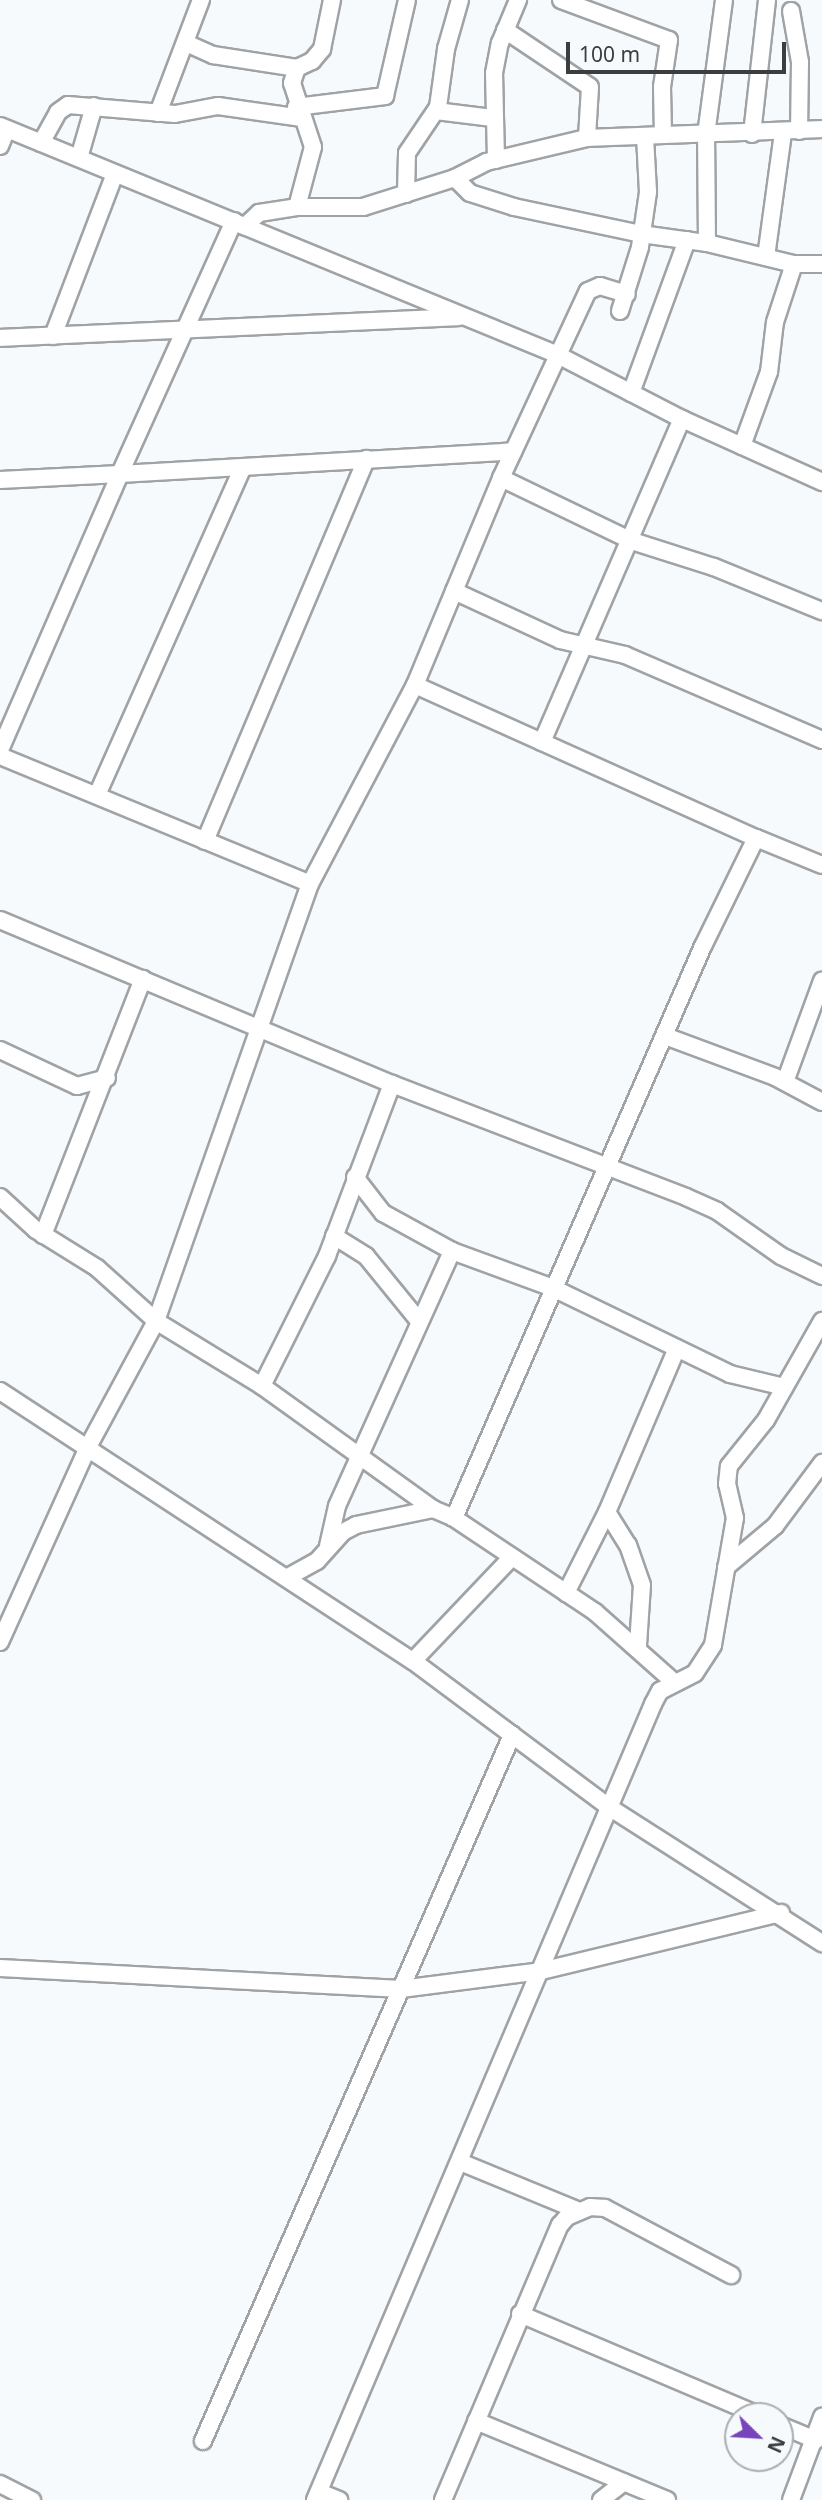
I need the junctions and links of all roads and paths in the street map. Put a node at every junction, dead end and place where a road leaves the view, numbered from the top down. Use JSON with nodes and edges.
{"nodes":[{"id":1,"x":201,"y":0,"type":"edge"},
{"id":2,"x":332,"y":0,"type":"edge"},
{"id":3,"x":408,"y":0,"type":"edge"},
{"id":4,"x":460,"y":0,"type":"edge"},
{"id":5,"x":518,"y":0,"type":"edge"},
{"id":6,"x":561,"y":0,"type":"edge"},
{"id":7,"x":724,"y":0,"type":"edge"},
{"id":8,"x":767,"y":0,"type":"edge"},
{"id":9,"x":791,"y":11,"type":"dead end"},
{"id":10,"x":505,"y":30,"type":"junction"},
{"id":11,"x":186,"y":43,"type":"junction"},
{"id":12,"x":297,"y":68,"type":"junction"},
{"id":13,"x":94,"y":106,"type":"junction"},
{"id":14,"x":436,"y":111,"type":"junction"},
{"id":15,"x":158,"y":113,"type":"junction"},
{"id":16,"x":299,"y":113,"type":"junction"},
{"id":17,"x":493,"y":118,"type":"junction"},
{"id":18,"x":3,"y":128,"type":"edge"},
{"id":19,"x":822,"y":129,"type":"edge"},
{"id":20,"x":791,"y":132,"type":"junction"},
{"id":21,"x":663,"y":134,"type":"junction"},
{"id":22,"x":751,"y":134,"type":"junction"},
{"id":23,"x":706,"y":135,"type":"junction"},
{"id":24,"x":645,"y":136,"type":"junction"},
{"id":25,"x":587,"y":138,"type":"junction"},
{"id":26,"x":41,"y":144,"type":"junction"},
{"id":27,"x":0,"y":146,"type":"edge"},
{"id":28,"x":79,"y":159,"type":"junction"},
{"id":29,"x":496,"y":160,"type":"junction"},
{"id":30,"x":115,"y":174,"type":"junction"},
{"id":31,"x":455,"y":178,"type":"junction"},
{"id":32,"x":406,"y":194,"type":"junction"},
{"id":33,"x":297,"y":207,"type":"junction"},
{"id":34,"x":239,"y":224,"type":"junction"},
{"id":35,"x":641,"y":234,"type":"junction"},
{"id":36,"x":687,"y":240,"type":"junction"},
{"id":37,"x":707,"y":243,"type":"junction"},
{"id":38,"x":766,"y":257,"type":"junction"},
{"id":39,"x":793,"y":264,"type":"junction"},
{"id":40,"x":822,"y":264,"type":"edge"},
{"id":41,"x":627,"y":294,"type":"junction"},
{"id":42,"x":620,"y":311,"type":"dead end"},
{"id":43,"x":464,"y":317,"type":"junction"},
{"id":44,"x":184,"y":329,"type":"junction"},
{"id":45,"x":53,"y":336,"type":"junction"},
{"id":46,"x":0,"y":338,"type":"edge"},
{"id":47,"x":556,"y":355,"type":"junction"},
{"id":48,"x":631,"y":393,"type":"junction"},
{"id":49,"x":682,"y":419,"type":"junction"},
{"id":50,"x":742,"y":446,"type":"junction"},
{"id":51,"x":513,"y":452,"type":"junction"},
{"id":52,"x":366,"y":459,"type":"junction"},
{"id":53,"x":242,"y":469,"type":"junction"},
{"id":54,"x":120,"y":474,"type":"junction"},
{"id":55,"x":501,"y":478,"type":"junction"},
{"id":56,"x":0,"y":480,"type":"edge"},
{"id":57,"x":822,"y":482,"type":"edge"},
{"id":58,"x":632,"y":541,"type":"junction"},
{"id":59,"x":454,"y":591,"type":"junction"},
{"id":60,"x":822,"y":611,"type":"edge"},
{"id":61,"x":583,"y":645,"type":"junction"},
{"id":62,"x":415,"y":685,"type":"junction"},
{"id":63,"x":822,"y":740,"type":"edge"},
{"id":64,"x":542,"y":742,"type":"junction"},
{"id":65,"x":0,"y":750,"type":"edge"},
{"id":66,"x":0,"y":756,"type":"edge"},
{"id":67,"x":97,"y":795,"type":"junction"},
{"id":68,"x":757,"y":838,"type":"junction"},
{"id":69,"x":205,"y":841,"type":"junction"},
{"id":70,"x":822,"y":865,"type":"edge"},
{"id":71,"x":310,"y":884,"type":"junction"},
{"id":72,"x":0,"y":920,"type":"edge"},
{"id":73,"x":143,"y":979,"type":"junction"},
{"id":74,"x":822,"y":981,"type":"edge"},
{"id":75,"x":258,"y":1027,"type":"junction"},
{"id":76,"x":665,"y":1036,"type":"junction"},
{"id":77,"x":0,"y":1050,"type":"edge"},
{"id":78,"x":107,"y":1078,"type":"junction"},
{"id":79,"x":785,"y":1082,"type":"junction"},
{"id":80,"x":392,"y":1084,"type":"junction"},
{"id":81,"x":822,"y":1102,"type":"edge"},
{"id":82,"x":608,"y":1167,"type":"junction"},
{"id":83,"x":355,"y":1177,"type":"junction"},
{"id":84,"x":0,"y":1197,"type":"edge"},
{"id":85,"x":43,"y":1235,"type":"junction"},
{"id":86,"x":334,"y":1236,"type":"junction"},
{"id":87,"x":452,"y":1251,"type":"junction"},
{"id":88,"x":822,"y":1276,"type":"edge"},
{"id":89,"x":553,"y":1287,"type":"junction"},
{"id":90,"x":156,"y":1321,"type":"junction"},
{"id":91,"x":419,"y":1321,"type":"junction"},
{"id":92,"x":822,"y":1321,"type":"edge"},
{"id":93,"x":677,"y":1348,"type":"junction"},
{"id":94,"x":262,"y":1385,"type":"junction"},
{"id":95,"x":784,"y":1387,"type":"junction"},
{"id":96,"x":0,"y":1391,"type":"edge"},
{"id":97,"x":88,"y":1447,"type":"junction"},
{"id":98,"x":362,"y":1457,"type":"junction"},
{"id":99,"x":822,"y":1463,"type":"edge"},
{"id":100,"x":433,"y":1509,"type":"junction"},
{"id":101,"x":607,"y":1512,"type":"junction"},
{"id":102,"x":454,"y":1518,"type":"junction"},
{"id":103,"x":328,"y":1546,"type":"junction"},
{"id":104,"x":510,"y":1559,"type":"junction"},
{"id":105,"x":726,"y":1567,"type":"junction"},
{"id":106,"x":288,"y":1577,"type":"junction"},
{"id":107,"x":566,"y":1593,"type":"junction"},
{"id":108,"x":0,"y":1642,"type":"edge"},
{"id":109,"x":638,"y":1646,"type":"junction"},
{"id":110,"x":413,"y":1661,"type":"junction"},
{"id":111,"x":675,"y":1683,"type":"junction"},
{"id":112,"x":512,"y":1735,"type":"junction"},
{"id":113,"x":609,"y":1807,"type":"junction"},
{"id":114,"x":781,"y":1913,"type":"junction"},
{"id":115,"x":822,"y":1943,"type":"edge"},
{"id":116,"x":0,"y":1968,"type":"edge"},
{"id":117,"x":541,"y":1971,"type":"junction"},
{"id":118,"x":401,"y":1989,"type":"junction"},
{"id":119,"x":460,"y":2162,"type":"junction"},
{"id":120,"x":577,"y":2210,"type":"junction"},
{"id":121,"x":731,"y":2275,"type":"dead end"},
{"id":122,"x":520,"y":2314,"type":"junction"},
{"id":123,"x":727,"y":2402,"type":"edge"},
{"id":124,"x":822,"y":2417,"type":"edge"},
{"id":125,"x":476,"y":2421,"type":"junction"},
{"id":126,"x":794,"y":2431,"type":"edge"},
{"id":127,"x":816,"y":2440,"type":"junction"},
{"id":128,"x":203,"y":2441,"type":"dead end"},
{"id":129,"x":624,"y":2482,"type":"junction"},
{"id":130,"x":0,"y":2484,"type":"edge"},
{"id":131,"x":317,"y":2496,"type":"edge"},
{"id":132,"x":32,"y":2500,"type":"edge"},
{"id":133,"x":338,"y":2500,"type":"edge"},
{"id":134,"x":443,"y":2500,"type":"edge"},
{"id":135,"x":601,"y":2500,"type":"edge"},
{"id":136,"x":667,"y":2500,"type":"edge"},
{"id":137,"x":791,"y":2500,"type":"edge"}],
"edges":[{"from":1,"to":11,"type":"street"},
{"from":2,"to":12,"type":"street"},
{"from":3,"to":16,"type":"street"},
{"from":4,"to":14,"type":"street"},
{"from":5,"to":10,"type":"street"},
{"from":6,"to":21,"type":"street"},
{"from":7,"to":23,"type":"street"},
{"from":8,"to":22,"type":"street"},
{"from":9,"to":20,"type":"street"},
{"from":10,"to":17,"type":"street"},
{"from":10,"to":25,"type":"street"},
{"from":11,"to":12,"type":"street"},
{"from":11,"to":15,"type":"street"},
{"from":12,"to":16,"type":"street"},
{"from":13,"to":15,"type":"street"},
{"from":13,"to":26,"type":"street"},
{"from":13,"to":28,"type":"street"},
{"from":14,"to":17,"type":"street"},
{"from":14,"to":32,"type":"street"},
{"from":15,"to":16,"type":"street"},
{"from":16,"to":33,"type":"street"},
{"from":17,"to":29,"type":"street"},
{"from":18,"to":26,"type":"street"},
{"from":18,"to":27,"type":"street"},
{"from":19,"to":20,"type":"street"},
{"from":20,"to":22,"type":"street"},
{"from":20,"to":38,"type":"street"},
{"from":21,"to":23,"type":"street"},
{"from":21,"to":24,"type":"street"},
{"from":22,"to":23,"type":"street"},
{"from":23,"to":37,"type":"street"},
{"from":24,"to":25,"type":"street"},
{"from":24,"to":35,"type":"street"},
{"from":25,"to":29,"type":"street"},
{"from":26,"to":28,"type":"street"},
{"from":28,"to":30,"type":"street"},
{"from":29,"to":31,"type":"street"},
{"from":30,"to":34,"type":"street"},
{"from":30,"to":45,"type":"street"},
{"from":31,"to":32,"type":"street"},
{"from":31,"to":35,"type":"street"},
{"from":32,"to":33,"type":"street"},
{"from":33,"to":34,"type":"street"},
{"from":34,"to":43,"type":"street"},
{"from":34,"to":44,"type":"street"},
{"from":35,"to":36,"type":"street"},
{"from":35,"to":41,"type":"street"},
{"from":36,"to":37,"type":"street"},
{"from":36,"to":48,"type":"street"},
{"from":37,"to":38,"type":"street"},
{"from":38,"to":39,"type":"street"},
{"from":39,"to":40,"type":"street"},
{"from":39,"to":50,"type":"street"},
{"from":41,"to":42,"type":"street"},
{"from":41,"to":47,"type":"street"},
{"from":43,"to":44,"type":"street"},
{"from":43,"to":47,"type":"street"},
{"from":44,"to":45,"type":"street"},
{"from":44,"to":54,"type":"street"},
{"from":45,"to":46,"type":"street"},
{"from":47,"to":48,"type":"street"},
{"from":47,"to":51,"type":"street"},
{"from":48,"to":49,"type":"street"},
{"from":49,"to":50,"type":"street"},
{"from":49,"to":58,"type":"street"},
{"from":50,"to":57,"type":"street"},
{"from":51,"to":52,"type":"street"},
{"from":51,"to":55,"type":"street"},
{"from":52,"to":53,"type":"street"},
{"from":52,"to":69,"type":"street"},
{"from":53,"to":54,"type":"street"},
{"from":53,"to":67,"type":"street"},
{"from":54,"to":56,"type":"street"},
{"from":54,"to":65,"type":"street"},
{"from":55,"to":58,"type":"street"},
{"from":55,"to":59,"type":"street"},
{"from":58,"to":60,"type":"street"},
{"from":58,"to":61,"type":"street"},
{"from":59,"to":61,"type":"street"},
{"from":59,"to":62,"type":"street"},
{"from":61,"to":63,"type":"street"},
{"from":61,"to":64,"type":"street"},
{"from":62,"to":64,"type":"street"},
{"from":62,"to":71,"type":"street"},
{"from":64,"to":68,"type":"street"},
{"from":66,"to":67,"type":"street"},
{"from":67,"to":69,"type":"street"},
{"from":68,"to":70,"type":"street"},
{"from":68,"to":76,"type":"street"},
{"from":69,"to":71,"type":"street"},
{"from":71,"to":75,"type":"street"},
{"from":72,"to":73,"type":"street"},
{"from":73,"to":75,"type":"street"},
{"from":73,"to":78,"type":"street"},
{"from":74,"to":79,"type":"street"},
{"from":75,"to":80,"type":"street"},
{"from":75,"to":90,"type":"street"},
{"from":76,"to":79,"type":"street"},
{"from":76,"to":82,"type":"street"},
{"from":77,"to":78,"type":"street"},
{"from":78,"to":85,"type":"street"},
{"from":79,"to":81,"type":"street"},
{"from":80,"to":82,"type":"street"},
{"from":80,"to":83,"type":"street"},
{"from":82,"to":88,"type":"street"},
{"from":82,"to":89,"type":"street"},
{"from":83,"to":86,"type":"street"},
{"from":83,"to":87,"type":"street"},
{"from":84,"to":85,"type":"street"},
{"from":85,"to":90,"type":"street"},
{"from":86,"to":91,"type":"street"},
{"from":86,"to":94,"type":"street"},
{"from":87,"to":89,"type":"street"},
{"from":87,"to":91,"type":"street"},
{"from":89,"to":93,"type":"street"},
{"from":89,"to":102,"type":"street"},
{"from":90,"to":94,"type":"street"},
{"from":90,"to":97,"type":"street"},
{"from":91,"to":98,"type":"street"},
{"from":92,"to":95,"type":"street"},
{"from":93,"to":95,"type":"street"},
{"from":93,"to":101,"type":"street"},
{"from":94,"to":98,"type":"street"},
{"from":95,"to":105,"type":"street"},
{"from":96,"to":97,"type":"street"},
{"from":97,"to":106,"type":"street"},
{"from":97,"to":108,"type":"street"},
{"from":98,"to":100,"type":"street"},
{"from":98,"to":103,"type":"street"},
{"from":99,"to":105,"type":"street"},
{"from":100,"to":102,"type":"street"},
{"from":100,"to":103,"type":"street"},
{"from":101,"to":107,"type":"street"},
{"from":101,"to":109,"type":"street"},
{"from":102,"to":104,"type":"street"},
{"from":103,"to":106,"type":"street"},
{"from":104,"to":107,"type":"street"},
{"from":104,"to":110,"type":"street"},
{"from":105,"to":111,"type":"street"},
{"from":106,"to":110,"type":"street"},
{"from":107,"to":109,"type":"street"},
{"from":109,"to":111,"type":"street"},
{"from":110,"to":112,"type":"street"},
{"from":111,"to":113,"type":"street"},
{"from":112,"to":113,"type":"street"},
{"from":112,"to":118,"type":"street"},
{"from":113,"to":114,"type":"street"},
{"from":113,"to":117,"type":"street"},
{"from":114,"to":115,"type":"street"},
{"from":114,"to":117,"type":"street"},
{"from":116,"to":118,"type":"street"},
{"from":117,"to":118,"type":"street"},
{"from":117,"to":119,"type":"street"},
{"from":118,"to":128,"type":"street"},
{"from":119,"to":120,"type":"street"},
{"from":119,"to":131,"type":"street"},
{"from":120,"to":121,"type":"street"},
{"from":120,"to":122,"type":"street"},
{"from":122,"to":123,"type":"street"},
{"from":122,"to":125,"type":"street"},
{"from":124,"to":127,"type":"street"},
{"from":125,"to":129,"type":"street"},
{"from":125,"to":134,"type":"street"},
{"from":126,"to":127,"type":"street"},
{"from":127,"to":137,"type":"street"},
{"from":129,"to":135,"type":"street"},
{"from":129,"to":136,"type":"street"},
{"from":130,"to":132,"type":"street"},
{"from":131,"to":133,"type":"street"}]}
